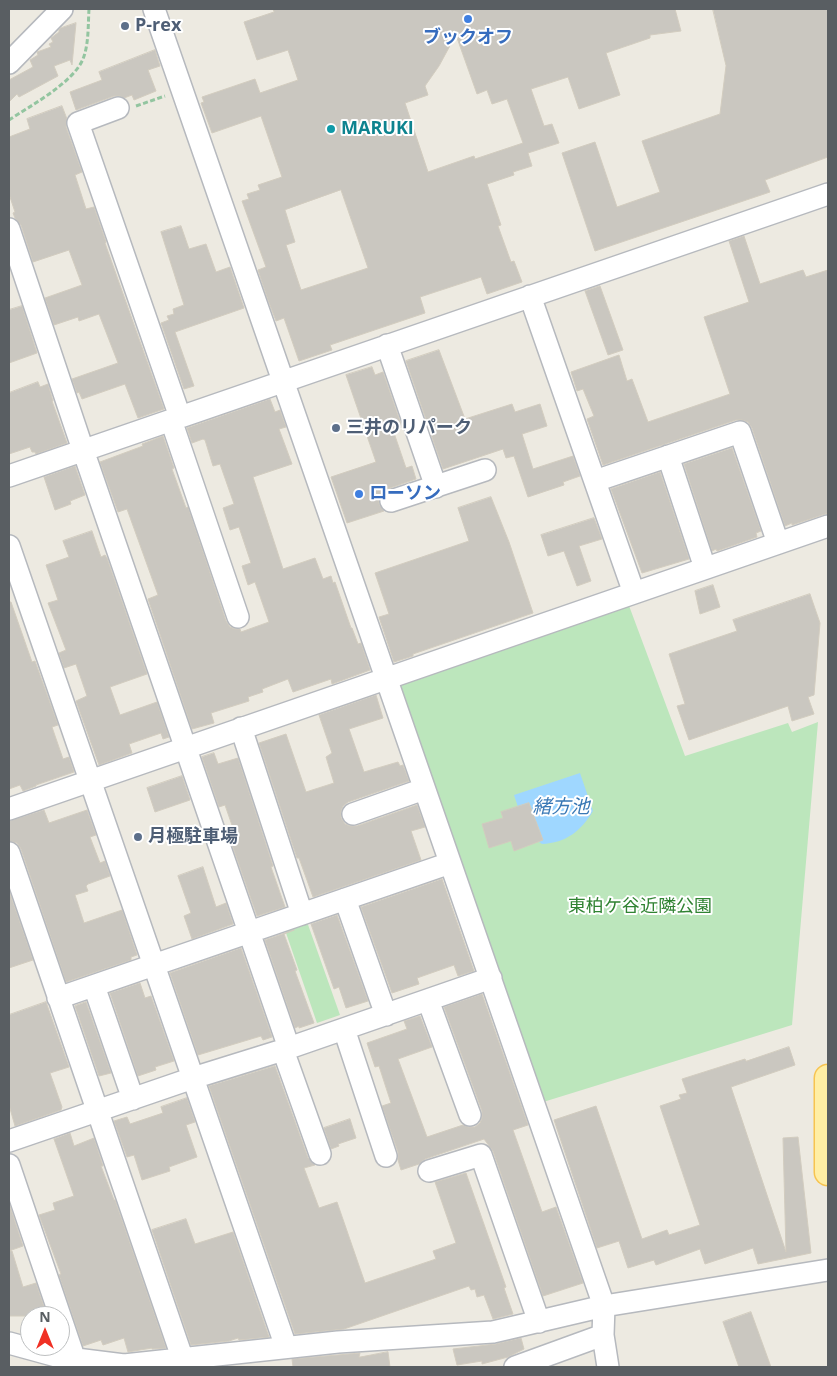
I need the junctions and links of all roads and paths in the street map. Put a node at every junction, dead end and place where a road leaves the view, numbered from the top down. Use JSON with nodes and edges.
{"nodes":[{"id":1,"x":62,"y":9,"type":"edge"},
{"id":2,"x":89,"y":9,"type":"edge"},
{"id":3,"x":154,"y":9,"type":"edge"},
{"id":4,"x":9,"y":63,"type":"edge"},
{"id":5,"x":182,"y":90,"type":"junction"},
{"id":6,"x":118,"y":108,"type":"joint"},
{"id":7,"x":9,"y":120,"type":"edge"},
{"id":8,"x":828,"y":194,"type":"edge"},
{"id":9,"x":9,"y":229,"type":"edge"},
{"id":10,"x":530,"y":296,"type":"junction"},
{"id":11,"x":387,"y":345,"type":"junction"},
{"id":12,"x":283,"y":381,"type":"junction"},
{"id":13,"x":176,"y":418,"type":"junction"},
{"id":14,"x":83,"y":450,"type":"junction"},
{"id":15,"x":668,"y":456,"type":"junction"},
{"id":16,"x":485,"y":470,"type":"dead end"},
{"id":17,"x":9,"y":476,"type":"edge"},
{"id":18,"x":595,"y":481,"type":"junction"},
{"id":19,"x":436,"y":487,"type":"junction"},
{"id":20,"x":391,"y":501,"type":"dead end"},
{"id":21,"x":828,"y":526,"type":"edge"},
{"id":22,"x":778,"y":543,"type":"junction"},
{"id":23,"x":9,"y":546,"type":"edge"},
{"id":24,"x":705,"y":568,"type":"junction"},
{"id":25,"x":634,"y":593,"type":"junction"},
{"id":26,"x":238,"y":617,"type":"dead end"},
{"id":27,"x":385,"y":678,"type":"junction"},
{"id":28,"x":241,"y":728,"type":"junction"},
{"id":29,"x":187,"y":747,"type":"junction"},
{"id":30,"x":90,"y":781,"type":"junction"},
{"id":31,"x":424,"y":790,"type":"junction"},
{"id":32,"x":9,"y":809,"type":"edge"},
{"id":33,"x":353,"y":814,"type":"dead end"},
{"id":34,"x":9,"y":853,"type":"edge"},
{"id":35,"x":450,"y":863,"type":"junction"},
{"id":36,"x":345,"y":899,"type":"junction"},
{"id":37,"x":302,"y":914,"type":"junction"},
{"id":38,"x":249,"y":932,"type":"junction"},
{"id":39,"x":154,"y":965,"type":"junction"},
{"id":40,"x":491,"y":978,"type":"junction"},
{"id":41,"x":94,"y":986,"type":"junction"},
{"id":42,"x":58,"y":998,"type":"junction"},
{"id":43,"x":428,"y":1000,"type":"junction"},
{"id":44,"x":386,"y":1014,"type":"junction"},
{"id":45,"x":344,"y":1029,"type":"junction"},
{"id":46,"x":286,"y":1049,"type":"junction"},
{"id":47,"x":193,"y":1078,"type":"junction"},
{"id":48,"x":828,"y":1078,"type":"edge"},
{"id":49,"x":133,"y":1098,"type":"junction"},
{"id":50,"x":97,"y":1111,"type":"junction"},
{"id":51,"x":470,"y":1115,"type":"dead end"},
{"id":52,"x":9,"y":1141,"type":"edge"},
{"id":53,"x":320,"y":1154,"type":"dead end"},
{"id":54,"x":386,"y":1156,"type":"dead end"},
{"id":55,"x":9,"y":1165,"type":"edge"},
{"id":56,"x":429,"y":1171,"type":"dead end"},
{"id":57,"x":828,"y":1172,"type":"edge"},
{"id":58,"x":828,"y":1270,"type":"edge"},
{"id":59,"x":604,"y":1306,"type":"junction"},
{"id":60,"x":538,"y":1322,"type":"junction"},
{"id":61,"x":604,"y":1335,"type":"junction"},
{"id":62,"x":9,"y":1343,"type":"edge"},
{"id":63,"x":286,"y":1348,"type":"junction"},
{"id":64,"x":183,"y":1360,"type":"junction"},
{"id":65,"x":65,"y":1361,"type":"edge"},
{"id":66,"x":515,"y":1367,"type":"edge"},
{"id":67,"x":608,"y":1367,"type":"edge"}],
"edges":[{"from":1,"to":4,"type":"street"},
{"from":2,"to":7,"type":"path"},
{"from":3,"to":5,"type":"street"},
{"from":5,"to":6,"type":"path"},
{"from":5,"to":12,"type":"street"},
{"from":6,"to":13,"type":"street"},
{"from":8,"to":10,"type":"street"},
{"from":9,"to":14,"type":"street"},
{"from":10,"to":11,"type":"street"},
{"from":10,"to":18,"type":"street"},
{"from":11,"to":12,"type":"street"},
{"from":11,"to":19,"type":"street"},
{"from":12,"to":13,"type":"street"},
{"from":12,"to":27,"type":"street"},
{"from":13,"to":14,"type":"street"},
{"from":13,"to":26,"type":"street"},
{"from":14,"to":17,"type":"street"},
{"from":14,"to":29,"type":"street"},
{"from":15,"to":18,"type":"street"},
{"from":15,"to":22,"type":"street"},
{"from":15,"to":24,"type":"street"},
{"from":16,"to":19,"type":"street"},
{"from":18,"to":25,"type":"street"},
{"from":19,"to":20,"type":"street"},
{"from":21,"to":22,"type":"street"},
{"from":22,"to":24,"type":"street"},
{"from":23,"to":30,"type":"street"},
{"from":24,"to":25,"type":"street"},
{"from":25,"to":27,"type":"street"},
{"from":27,"to":28,"type":"street"},
{"from":27,"to":31,"type":"street"},
{"from":28,"to":29,"type":"street"},
{"from":28,"to":37,"type":"street"},
{"from":29,"to":30,"type":"street"},
{"from":29,"to":38,"type":"street"},
{"from":30,"to":32,"type":"street"},
{"from":30,"to":39,"type":"street"},
{"from":31,"to":33,"type":"street"},
{"from":31,"to":35,"type":"street"},
{"from":34,"to":42,"type":"street"},
{"from":35,"to":36,"type":"street"},
{"from":35,"to":40,"type":"street"},
{"from":36,"to":37,"type":"street"},
{"from":36,"to":44,"type":"street"},
{"from":37,"to":38,"type":"street"},
{"from":38,"to":39,"type":"street"},
{"from":38,"to":46,"type":"street"},
{"from":39,"to":41,"type":"street"},
{"from":39,"to":47,"type":"street"},
{"from":40,"to":43,"type":"street"},
{"from":40,"to":59,"type":"street"},
{"from":41,"to":42,"type":"street"},
{"from":41,"to":49,"type":"street"},
{"from":42,"to":50,"type":"street"},
{"from":43,"to":44,"type":"street"},
{"from":43,"to":51,"type":"street"},
{"from":44,"to":45,"type":"street"},
{"from":45,"to":46,"type":"street"},
{"from":45,"to":54,"type":"street"},
{"from":46,"to":47,"type":"street"},
{"from":46,"to":53,"type":"street"},
{"from":47,"to":49,"type":"street"},
{"from":47,"to":63,"type":"street"},
{"from":48,"to":57,"type":"main road"},
{"from":49,"to":50,"type":"street"},
{"from":50,"to":52,"type":"street"},
{"from":50,"to":64,"type":"street"},
{"from":55,"to":65,"type":"street"},
{"from":56,"to":60,"type":"street"},
{"from":58,"to":59,"type":"street"},
{"from":59,"to":60,"type":"street"},
{"from":59,"to":61,"type":"street"},
{"from":60,"to":63,"type":"street"},
{"from":61,"to":66,"type":"street"},
{"from":61,"to":67,"type":"street"},
{"from":62,"to":65,"type":"street"},
{"from":63,"to":64,"type":"street"},
{"from":64,"to":65,"type":"street"}]}
